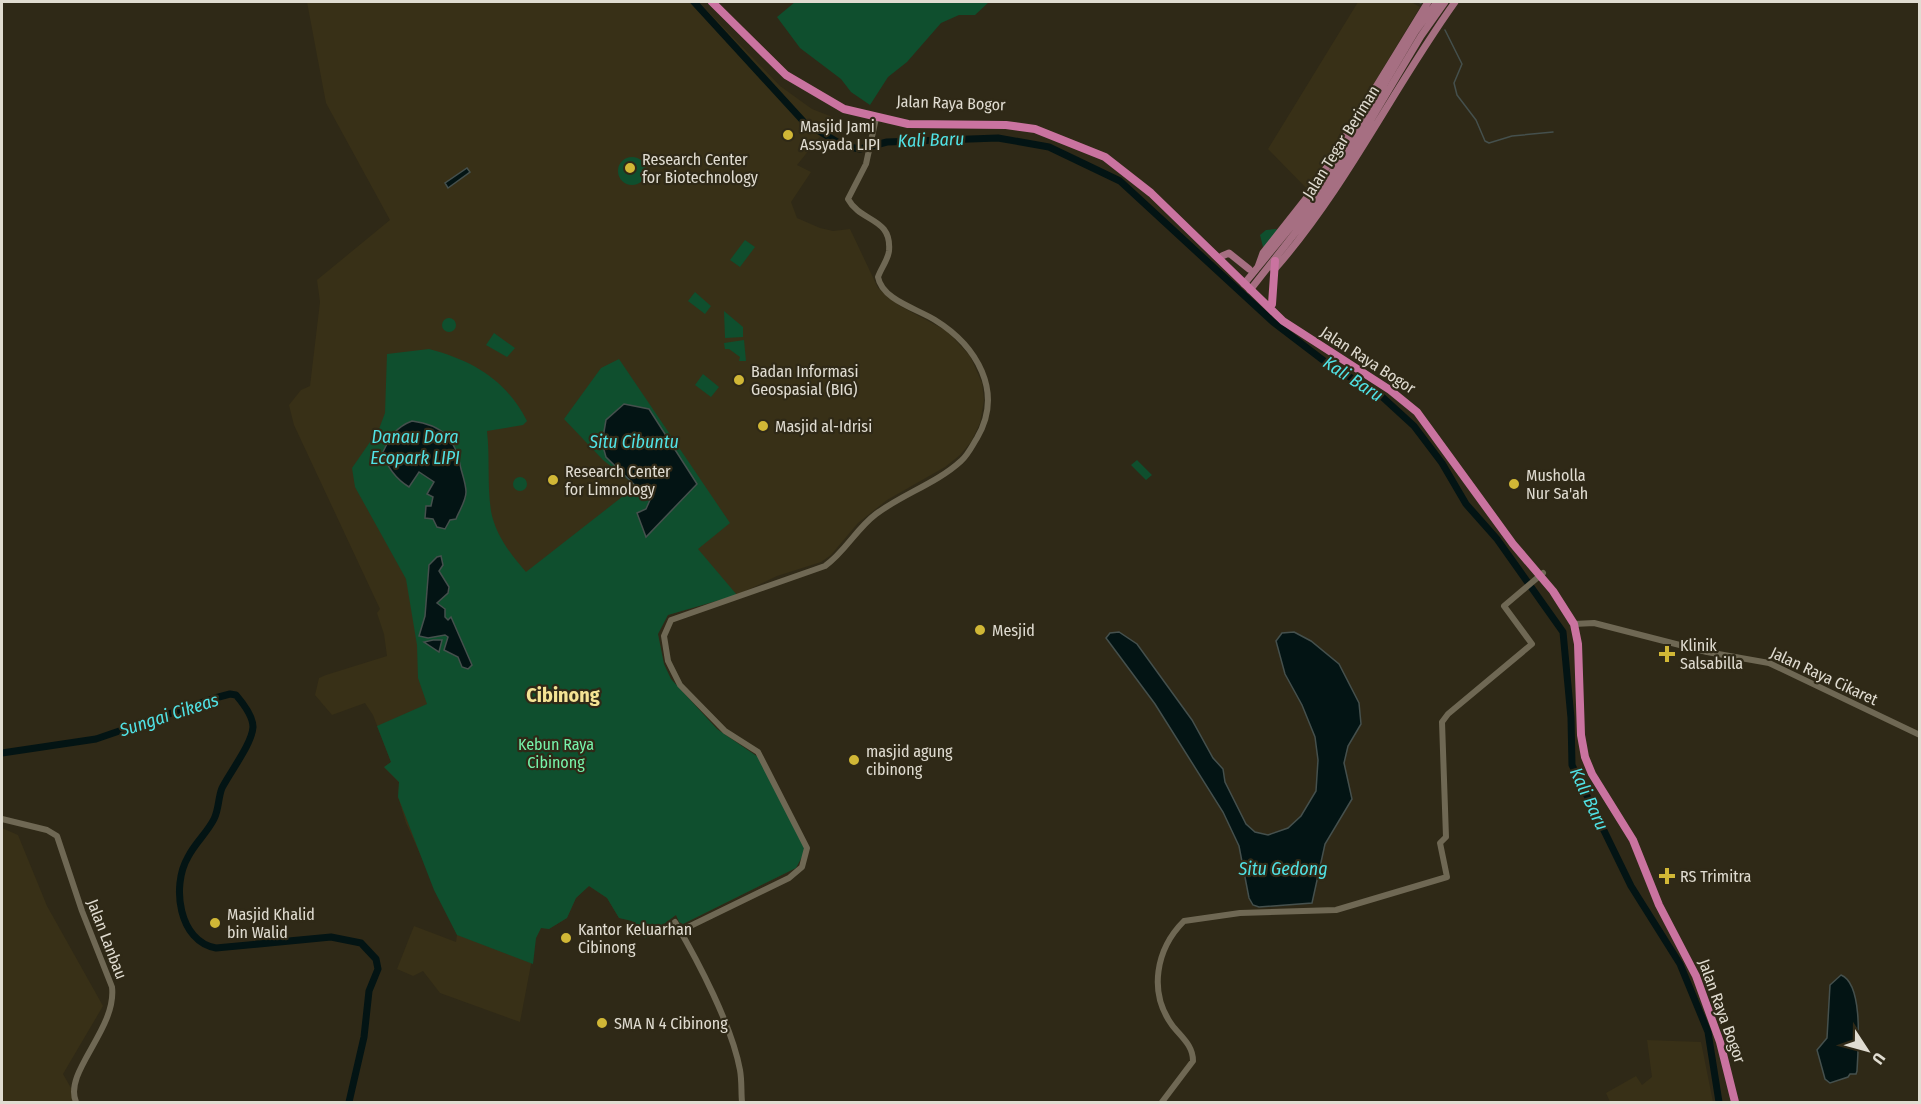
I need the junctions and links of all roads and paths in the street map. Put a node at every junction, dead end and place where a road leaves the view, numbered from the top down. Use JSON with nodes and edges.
{"nodes":[{"id":1,"x":712,"y":2,"type":"edge"},
{"id":2,"x":720,"y":2,"type":"edge"},
{"id":3,"x":1428,"y":2,"type":"edge"},
{"id":4,"x":1437,"y":2,"type":"edge"},
{"id":5,"x":1445,"y":2,"type":"edge"},
{"id":6,"x":1455,"y":2,"type":"edge"},
{"id":7,"x":1418,"y":34,"type":"junction"},
{"id":8,"x":876,"y":118,"type":"junction"},
{"id":9,"x":1053,"y":132,"type":"junction"},
{"id":10,"x":1295,"y":240,"type":"junction"},
{"id":11,"x":1213,"y":251,"type":"junction"},
{"id":12,"x":1263,"y":253,"type":"junction"},
{"id":13,"x":1222,"y":256,"type":"junction"},
{"id":14,"x":1275,"y":261,"type":"junction"},
{"id":15,"x":1249,"y":269,"type":"junction"},
{"id":16,"x":1258,"y":269,"type":"junction"},
{"id":17,"x":1273,"y":272,"type":"junction"},
{"id":18,"x":1247,"y":284,"type":"junction"},
{"id":19,"x":1272,"y":304,"type":"junction"},
{"id":20,"x":1485,"y":500,"type":"junction"},
{"id":21,"x":1538,"y":576,"type":"junction"},
{"id":22,"x":1576,"y":623,"type":"junction"},
{"id":23,"x":1920,"y":735,"type":"edge"},
{"id":24,"x":2,"y":819,"type":"edge"},
{"id":25,"x":1647,"y":866,"type":"junction"},
{"id":26,"x":675,"y":922,"type":"dead end"},
{"id":27,"x":680,"y":931,"type":"junction"},
{"id":28,"x":76,"y":1102,"type":"edge"},
{"id":29,"x":742,"y":1102,"type":"edge"},
{"id":30,"x":1162,"y":1102,"type":"edge"},
{"id":31,"x":1735,"y":1102,"type":"edge"},
{"id":32,"x":1740,"y":1102,"type":"edge"}],
"edges":[{"from":1,"to":8,"type":"highway","name":"Jalan Raya Bogor"},
{"from":2,"to":9,"type":"highway","name":"Jalan Raya Bogor"},
{"from":3,"to":12,"type":"main road","name":"Jalan Tegar Beriman"},
{"from":4,"to":7,"type":"main road","name":"Jalan Tegar Beriman"},
{"from":5,"to":7,"type":"main road","name":"Jalan Tegar Beriman"},
{"from":6,"to":10,"type":"main road","name":"Jalan Tegar Beriman"},
{"from":7,"to":10,"type":"main road","name":"Jalan Tegar Beriman"},
{"from":7,"to":16,"type":"main road","name":"Jalan Tegar Beriman"},
{"from":8,"to":9,"type":"highway","name":"Jalan Raya Bogor"},
{"from":8,"to":27,"type":"street"},
{"from":9,"to":11,"type":"highway","name":"Jalan Raya Bogor"},
{"from":10,"to":14,"type":"main road","name":"Jalan Tegar Beriman"},
{"from":10,"to":17,"type":"main road","name":"Jalan Tegar Beriman"},
{"from":11,"to":13,"type":"highway","name":"Jalan Raya Bogor"},
{"from":11,"to":18,"type":"highway","name":"Jalan Raya Bogor"},
{"from":12,"to":15,"type":"main road"},
{"from":12,"to":16,"type":"main road","name":"Jalan Tegar Beriman"},
{"from":13,"to":15,"type":"main road"},
{"from":13,"to":18,"type":"highway","name":"Jalan Raya Bogor"},
{"from":14,"to":17,"type":"highway"},
{"from":14,"to":18,"type":"main road","name":"Jalan Tegar Beriman"},
{"from":15,"to":18,"type":"main road"},
{"from":16,"to":18,"type":"main road","name":"Jalan Tegar Beriman"},
{"from":17,"to":19,"type":"highway"},
{"from":18,"to":19,"type":"highway","name":"Jalan Raya Bogor"},
{"from":18,"to":20,"type":"highway","name":"Jalan Raya Bogor"},
{"from":19,"to":20,"type":"highway","name":"Jalan Raya Bogor"},
{"from":20,"to":21,"type":"highway","name":"Jalan Raya Bogor"},
{"from":21,"to":22,"type":"highway","name":"Jalan Raya Bogor"},
{"from":21,"to":30,"type":"street"},
{"from":22,"to":23,"type":"street","name":"Jalan Raya Cikaret"},
{"from":22,"to":25,"type":"highway","name":"Jalan Raya Bogor"},
{"from":24,"to":28,"type":"street","name":"Jalan Lanbau"},
{"from":25,"to":31,"type":"highway","name":"Jalan Raya Bogor"},
{"from":25,"to":32,"type":"highway","name":"Jalan Raya Bogor"},
{"from":26,"to":27,"type":"street"},
{"from":27,"to":29,"type":"street"}]}
